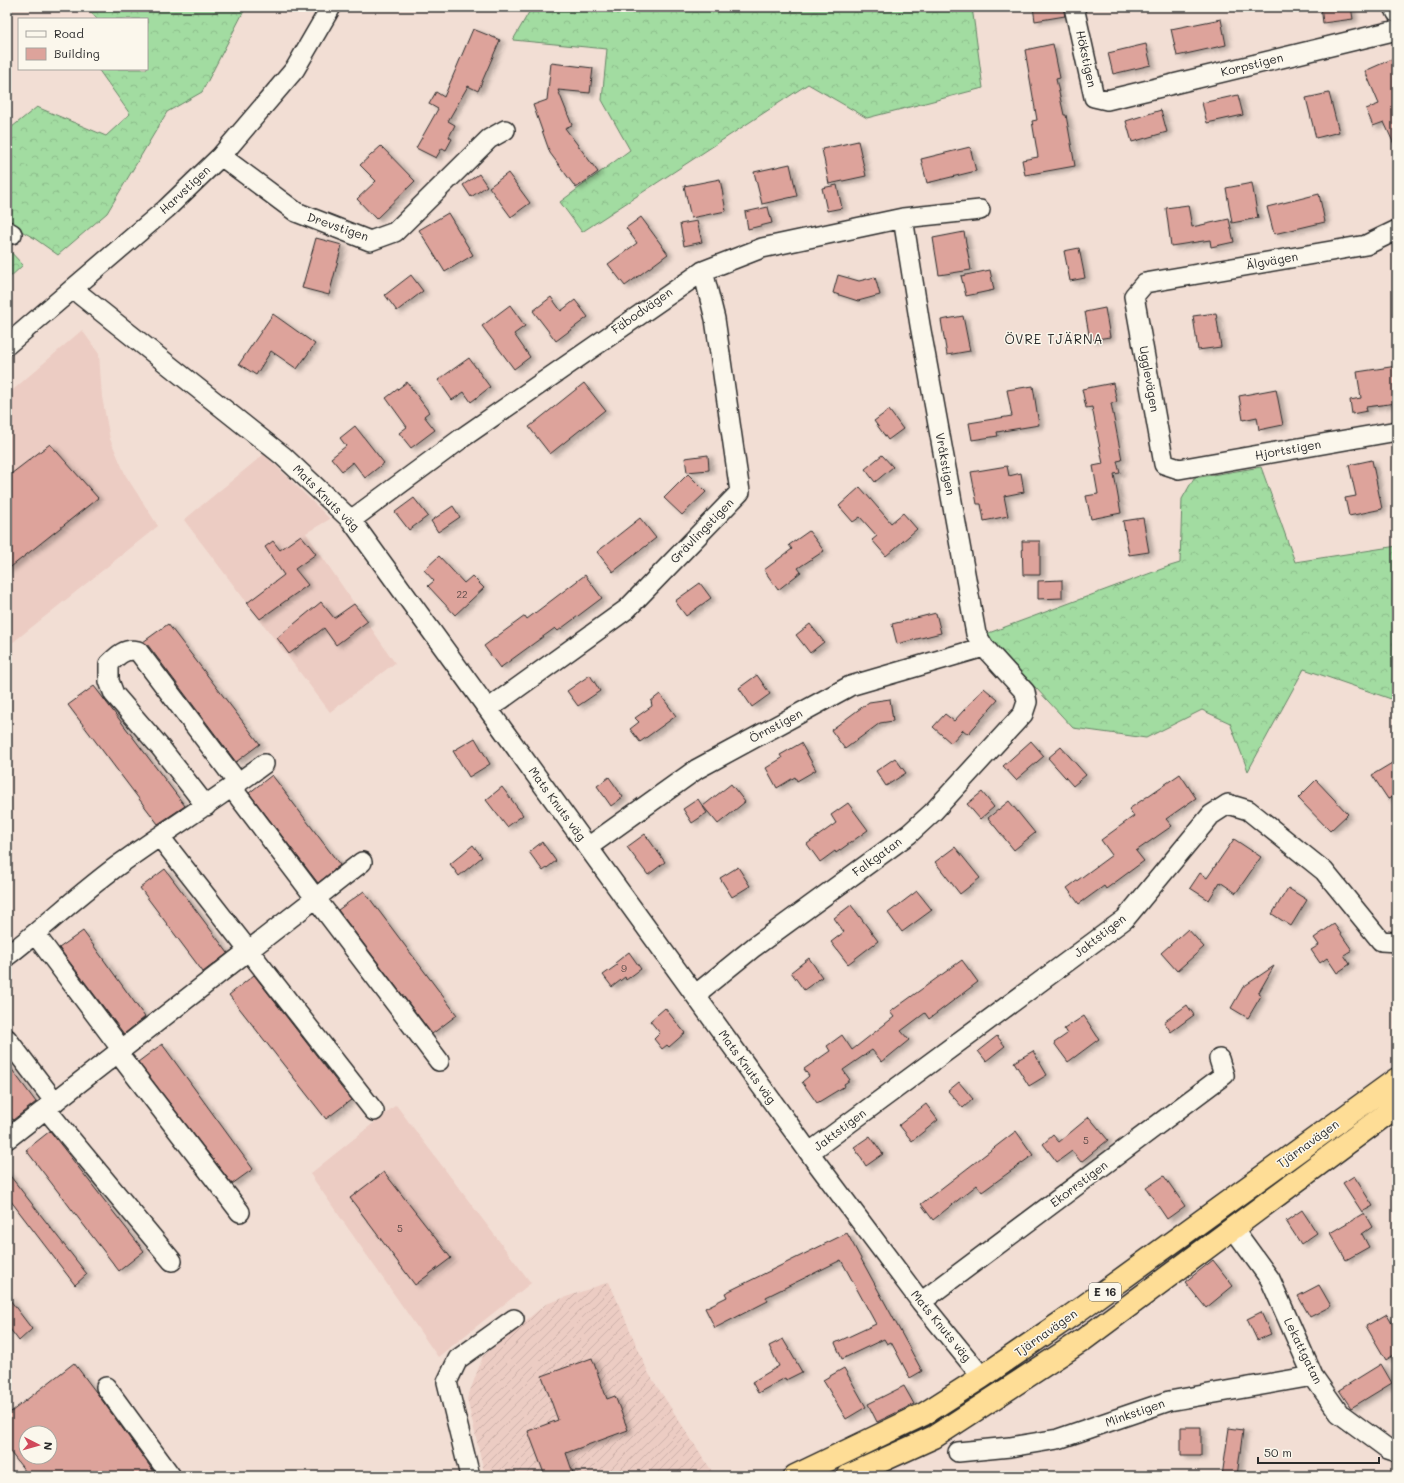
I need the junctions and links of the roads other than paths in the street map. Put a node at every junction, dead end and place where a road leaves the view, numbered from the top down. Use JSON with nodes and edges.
{"nodes":[{"id":1,"x":331,"y":7,"type":"edge"},
{"id":2,"x":1074,"y":7,"type":"edge"},
{"id":3,"x":1394,"y":7,"type":"edge"},
{"id":4,"x":1397,"y":13,"type":"edge"},
{"id":5,"x":1397,"y":30,"type":"edge"},
{"id":6,"x":1107,"y":100,"type":"joint"},
{"id":7,"x":505,"y":130,"type":"dead end"},
{"id":8,"x":221,"y":156,"type":"junction"},
{"id":9,"x":980,"y":210,"type":"dead end"},
{"id":10,"x":903,"y":218,"type":"junction"},
{"id":11,"x":1397,"y":230,"type":"edge"},
{"id":12,"x":703,"y":270,"type":"junction"},
{"id":13,"x":1145,"y":283,"type":"joint"},
{"id":14,"x":73,"y":289,"type":"junction"},
{"id":15,"x":7,"y":345,"type":"edge"},
{"id":16,"x":1397,"y":431,"type":"edge"},
{"id":17,"x":1179,"y":469,"type":"joint"},
{"id":18,"x":351,"y":520,"type":"junction"},
{"id":19,"x":984,"y":647,"type":"junction"},
{"id":20,"x":1025,"y":692,"type":"joint"},
{"id":21,"x":488,"y":709,"type":"junction"},
{"id":22,"x":264,"y":764,"type":"dead end"},
{"id":23,"x":235,"y":785,"type":"junction"},
{"id":24,"x":206,"y":806,"type":"junction"},
{"id":25,"x":160,"y":837,"type":"junction"},
{"id":26,"x":588,"y":847,"type":"junction"},
{"id":27,"x":362,"y":862,"type":"dead end"},
{"id":28,"x":316,"y":898,"type":"junction"},
{"id":29,"x":35,"y":934,"type":"junction"},
{"id":30,"x":1397,"y":942,"type":"edge"},
{"id":31,"x":249,"y":950,"type":"junction"},
{"id":32,"x":7,"y":956,"type":"edge"},
{"id":33,"x":695,"y":994,"type":"junction"},
{"id":34,"x":7,"y":1039,"type":"edge"},
{"id":35,"x":120,"y":1051,"type":"junction"},
{"id":36,"x":1219,"y":1059,"type":"dead end"},
{"id":37,"x":439,"y":1061,"type":"dead end"},
{"id":38,"x":1397,"y":1079,"type":"edge"},
{"id":39,"x":51,"y":1105,"type":"junction"},
{"id":40,"x":1397,"y":1106,"type":"edge"},
{"id":41,"x":374,"y":1111,"type":"dead end"},
{"id":42,"x":7,"y":1139,"type":"edge"},
{"id":43,"x":810,"y":1152,"type":"junction"},
{"id":44,"x":240,"y":1212,"type":"dead end"},
{"id":45,"x":1233,"y":1228,"type":"junction"},
{"id":46,"x":172,"y":1261,"type":"dead end"},
{"id":47,"x":921,"y":1302,"type":"junction"},
{"id":48,"x":514,"y":1319,"type":"dead end"},
{"id":49,"x":1313,"y":1376,"type":"junction"},
{"id":50,"x":982,"y":1377,"type":"junction"},
{"id":51,"x":106,"y":1387,"type":"dead end"},
{"id":52,"x":958,"y":1452,"type":"dead end"},
{"id":53,"x":1397,"y":1452,"type":"edge"},
{"id":54,"x":171,"y":1476,"type":"edge"},
{"id":55,"x":470,"y":1476,"type":"edge"},
{"id":56,"x":795,"y":1476,"type":"edge"},
{"id":57,"x":848,"y":1476,"type":"edge"}],
"edges":[{"from":1,"to":8,"type":"street","name":"Harvstigen"},
{"from":2,"to":6,"type":"street","name":"Hökstigen"},
{"from":3,"to":4,"type":"street"},
{"from":5,"to":6,"type":"street","name":"Korpstigen"},
{"from":7,"to":8,"type":"street","name":"Drevstigen"},
{"from":8,"to":14,"type":"street","name":"Harvstigen"},
{"from":9,"to":10,"type":"street","name":"Fäbodvägen"},
{"from":10,"to":12,"type":"street","name":"Fäbodvägen"},
{"from":10,"to":19,"type":"street","name":"Vråkstigen"},
{"from":11,"to":13,"type":"street","name":"Älgvägen"},
{"from":12,"to":18,"type":"street","name":"Fäbodvägen"},
{"from":12,"to":21,"type":"street","name":"Grävlingstigen"},
{"from":13,"to":17,"type":"street","name":"Ugglevägen"},
{"from":14,"to":15,"type":"street","name":"Harvstigen"},
{"from":14,"to":18,"type":"street","name":"Mats Knuts väg"},
{"from":16,"to":17,"type":"street","name":"Hjortstigen"},
{"from":18,"to":21,"type":"street","name":"Mats Knuts väg"},
{"from":19,"to":20,"type":"street","name":"Vråkstigen"},
{"from":19,"to":26,"type":"street","name":"Örnstigen"},
{"from":20,"to":33,"type":"street","name":"Falkgatan"},
{"from":21,"to":26,"type":"street","name":"Mats Knuts väg"},
{"from":22,"to":23,"type":"street"},
{"from":23,"to":24,"type":"street"},
{"from":23,"to":24,"type":"street"},
{"from":23,"to":28,"type":"street"},
{"from":24,"to":25,"type":"street"},
{"from":25,"to":29,"type":"street"},
{"from":25,"to":31,"type":"street"},
{"from":26,"to":33,"type":"street","name":"Mats Knuts väg"},
{"from":27,"to":28,"type":"street"},
{"from":28,"to":31,"type":"street"},
{"from":28,"to":37,"type":"street"},
{"from":29,"to":32,"type":"street"},
{"from":29,"to":35,"type":"street"},
{"from":30,"to":43,"type":"street","name":"Jaktstigen"},
{"from":31,"to":35,"type":"street"},
{"from":31,"to":41,"type":"street"},
{"from":33,"to":43,"type":"street","name":"Mats Knuts väg"},
{"from":34,"to":39,"type":"street"},
{"from":35,"to":39,"type":"street"},
{"from":35,"to":44,"type":"street"},
{"from":36,"to":47,"type":"street","name":"Ekorrstigen"},
{"from":38,"to":50,"type":"highway","name":"Tjärnavägen","number":"E 16"},
{"from":39,"to":42,"type":"street"},
{"from":39,"to":46,"type":"street"},
{"from":40,"to":45,"type":"highway","name":"Tjärnavägen","number":"E 16"},
{"from":43,"to":47,"type":"street","name":"Mats Knuts väg"},
{"from":45,"to":49,"type":"street","name":"Lekattgatan"},
{"from":45,"to":57,"type":"highway","name":"Tjärnavägen","number":"E 16"},
{"from":47,"to":50,"type":"street","name":"Mats Knuts väg"},
{"from":48,"to":55,"type":"street"},
{"from":49,"to":52,"type":"street","name":"Minkstigen"},
{"from":49,"to":53,"type":"street","name":"Lekattgatan"},
{"from":50,"to":56,"type":"highway","name":"Tjärnavägen","number":"E 16"},
{"from":51,"to":54,"type":"street"}]}
